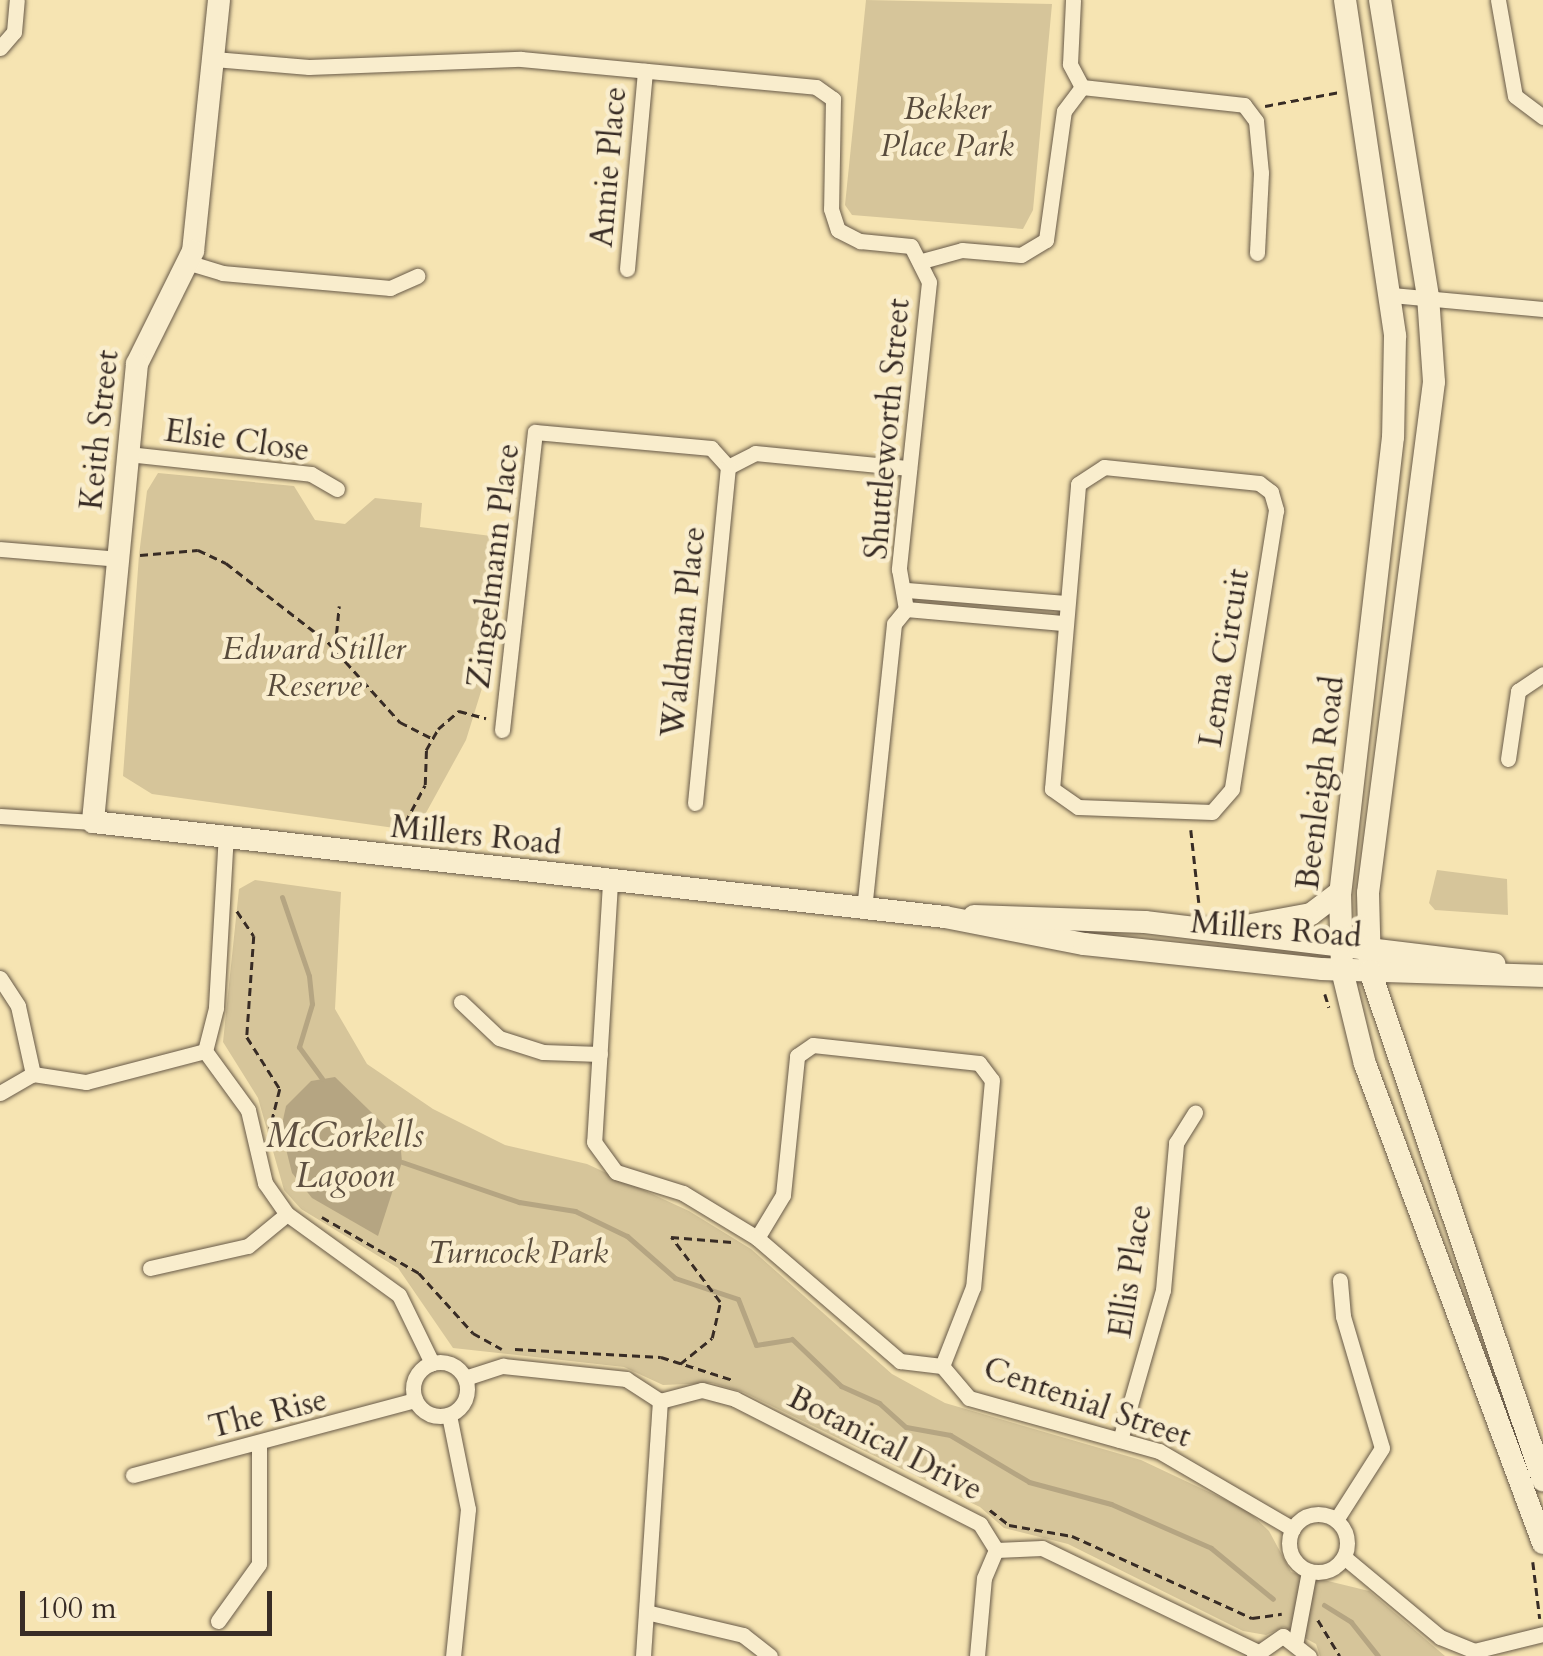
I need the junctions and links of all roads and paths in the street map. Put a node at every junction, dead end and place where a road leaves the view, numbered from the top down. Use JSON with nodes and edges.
{"nodes":[{"id":1,"x":16,"y":0,"type":"edge"},
{"id":2,"x":218,"y":0,"type":"edge"},
{"id":3,"x":1072,"y":0,"type":"edge"},
{"id":4,"x":1345,"y":0,"type":"edge"},
{"id":5,"x":1380,"y":0,"type":"edge"},
{"id":6,"x":1498,"y":0,"type":"edge"},
{"id":7,"x":0,"y":48,"type":"edge"},
{"id":8,"x":214,"y":59,"type":"junction"},
{"id":9,"x":645,"y":71,"type":"junction"},
{"id":10,"x":1082,"y":87,"type":"junction"},
{"id":11,"x":1342,"y":92,"type":"dead end"},
{"id":12,"x":1249,"y":110,"type":"junction"},
{"id":13,"x":1543,"y":117,"type":"edge"},
{"id":14,"x":1257,"y":252,"type":"dead end"},
{"id":15,"x":922,"y":260,"type":"junction"},
{"id":16,"x":190,"y":263,"type":"junction"},
{"id":17,"x":626,"y":269,"type":"dead end"},
{"id":18,"x":417,"y":276,"type":"dead end"},
{"id":19,"x":1391,"y":295,"type":"junction"},
{"id":20,"x":1428,"y":296,"type":"junction"},
{"id":21,"x":1543,"y":308,"type":"edge"},
{"id":22,"x":128,"y":454,"type":"junction"},
{"id":23,"x":728,"y":467,"type":"junction"},
{"id":24,"x":909,"y":468,"type":"junction"},
{"id":25,"x":337,"y":488,"type":"dead end"},
{"id":26,"x":0,"y":549,"type":"edge"},
{"id":27,"x":129,"y":557,"type":"junction"},
{"id":28,"x":907,"y":590,"type":"junction"},
{"id":29,"x":1065,"y":603,"type":"junction"},
{"id":30,"x":339,"y":606,"type":"dead end"},
{"id":31,"x":906,"y":609,"type":"junction"},
{"id":32,"x":1062,"y":623,"type":"junction"},
{"id":33,"x":335,"y":649,"type":"junction"},
{"id":34,"x":1543,"y":674,"type":"edge"},
{"id":35,"x":502,"y":730,"type":"joint"},
{"id":36,"x":431,"y":738,"type":"junction"},
{"id":37,"x":1508,"y":759,"type":"dead end"},
{"id":38,"x":695,"y":803,"type":"dead end"},
{"id":39,"x":1189,"y":813,"type":"junction"},
{"id":40,"x":0,"y":816,"type":"edge"},
{"id":41,"x":93,"y":822,"type":"junction"},
{"id":42,"x":226,"y":833,"type":"junction"},
{"id":43,"x":399,"y":834,"type":"dead end"},
{"id":44,"x":610,"y":883,"type":"junction"},
{"id":45,"x":1340,"y":892,"type":"junction"},
{"id":46,"x":1199,"y":903,"type":"dead end"},
{"id":47,"x":236,"y":909,"type":"dead end"},
{"id":48,"x":864,"y":909,"type":"junction"},
{"id":49,"x":946,"y":918,"type":"junction"},
{"id":50,"x":1223,"y":931,"type":"junction"},
{"id":51,"x":1338,"y":944,"type":"junction"},
{"id":52,"x":1369,"y":959,"type":"junction"},
{"id":53,"x":1342,"y":970,"type":"junction"},
{"id":54,"x":1543,"y":973,"type":"edge"},
{"id":55,"x":0,"y":978,"type":"edge"},
{"id":56,"x":462,"y":1002,"type":"dead end"},
{"id":57,"x":205,"y":1051,"type":"junction"},
{"id":58,"x":600,"y":1054,"type":"junction"},
{"id":59,"x":33,"y":1074,"type":"junction"},
{"id":60,"x":0,"y":1093,"type":"edge"},
{"id":61,"x":1194,"y":1112,"type":"dead end"},
{"id":62,"x":273,"y":1142,"type":"dead end"},
{"id":63,"x":306,"y":1207,"type":"dead end"},
{"id":64,"x":287,"y":1214,"type":"junction"},
{"id":65,"x":741,"y":1228,"type":"junction"},
{"id":66,"x":757,"y":1238,"type":"junction"},
{"id":67,"x":150,"y":1268,"type":"dead end"},
{"id":68,"x":1340,"y":1280,"type":"dead end"},
{"id":69,"x":432,"y":1363,"type":"junction"},
{"id":70,"x":680,"y":1364,"type":"junction"},
{"id":71,"x":942,"y":1366,"type":"junction"},
{"id":72,"x":465,"y":1378,"type":"junction"},
{"id":73,"x":746,"y":1387,"type":"dead end"},
{"id":74,"x":415,"y":1400,"type":"junction"},
{"id":75,"x":660,"y":1401,"type":"junction"},
{"id":76,"x":448,"y":1415,"type":"junction"},
{"id":77,"x":1120,"y":1440,"type":"junction"},
{"id":78,"x":259,"y":1445,"type":"junction"},
{"id":79,"x":132,"y":1474,"type":"dead end"},
{"id":80,"x":1543,"y":1480,"type":"edge"},
{"id":81,"x":974,"y":1504,"type":"dead end"},
{"id":82,"x":1336,"y":1520,"type":"junction"},
{"id":83,"x":1292,"y":1529,"type":"junction"},
{"id":84,"x":1543,"y":1542,"type":"edge"},
{"id":85,"x":996,"y":1550,"type":"junction"},
{"id":86,"x":1344,"y":1557,"type":"junction"},
{"id":87,"x":1309,"y":1571,"type":"junction"},
{"id":88,"x":646,"y":1612,"type":"junction"},
{"id":89,"x":1304,"y":1613,"type":"junction"},
{"id":90,"x":218,"y":1621,"type":"dead end"},
{"id":91,"x":1543,"y":1634,"type":"edge"},
{"id":92,"x":1296,"y":1640,"type":"junction"},
{"id":93,"x":1255,"y":1654,"type":"edge"},
{"id":94,"x":454,"y":1656,"type":"edge"},
{"id":95,"x":643,"y":1656,"type":"edge"},
{"id":96,"x":770,"y":1656,"type":"edge"},
{"id":97,"x":977,"y":1656,"type":"edge"},
{"id":98,"x":1309,"y":1656,"type":"edge"},
{"id":99,"x":1340,"y":1656,"type":"edge"}],
"edges":[{"from":1,"to":7,"type":"street"},
{"from":2,"to":8,"type":"main road","name":"Keith Street"},
{"from":3,"to":10,"type":"street"},
{"from":4,"to":19,"type":"main road","name":"Beenleigh Road"},
{"from":5,"to":20,"type":"main road","name":"Beenleigh Road"},
{"from":6,"to":13,"type":"street"},
{"from":8,"to":9,"type":"street","name":"Shuttleworth Street"},
{"from":8,"to":16,"type":"main road","name":"Keith Street"},
{"from":9,"to":15,"type":"street","name":"Shuttleworth Street"},
{"from":9,"to":17,"type":"street","name":"Annie Place"},
{"from":10,"to":12,"type":"street"},
{"from":10,"to":15,"type":"street"},
{"from":11,"to":12,"type":"path"},
{"from":12,"to":14,"type":"street"},
{"from":15,"to":24,"type":"street","name":"Shuttleworth Street"},
{"from":16,"to":18,"type":"street"},
{"from":16,"to":22,"type":"main road","name":"Keith Street"},
{"from":19,"to":20,"type":"street"},
{"from":19,"to":45,"type":"main road","name":"Beenleigh Road"},
{"from":20,"to":21,"type":"street"},
{"from":20,"to":52,"type":"main road","name":"Beenleigh Road"},
{"from":22,"to":25,"type":"street","name":"Elsie Close"},
{"from":22,"to":27,"type":"main road","name":"Keith Street"},
{"from":23,"to":24,"type":"street"},
{"from":23,"to":35,"type":"street","name":"Zingelmann Place"},
{"from":23,"to":38,"type":"street","name":"Waldman Place"},
{"from":24,"to":28,"type":"street","name":"Shuttleworth Street"},
{"from":26,"to":27,"type":"street"},
{"from":27,"to":33,"type":"path"},
{"from":27,"to":41,"type":"main road","name":"Keith Street"},
{"from":28,"to":29,"type":"street"},
{"from":28,"to":31,"type":"street","name":"Shuttleworth Street"},
{"from":29,"to":32,"type":"street","name":"Lema Circuit"},
{"from":29,"to":39,"type":"street","name":"Lema Circuit"},
{"from":30,"to":33,"type":"path"},
{"from":31,"to":32,"type":"street"},
{"from":31,"to":48,"type":"street","name":"Shuttleworth Street"},
{"from":32,"to":39,"type":"street","name":"Lema Circuit"},
{"from":33,"to":36,"type":"path"},
{"from":34,"to":37,"type":"street"},
{"from":35,"to":36,"type":"path"},
{"from":36,"to":43,"type":"path"},
{"from":39,"to":46,"type":"path"},
{"from":40,"to":41,"type":"street","name":"Millers Road"},
{"from":41,"to":42,"type":"main road","name":"Millers Road"},
{"from":42,"to":44,"type":"main road","name":"Millers Road"},
{"from":42,"to":57,"type":"street"},
{"from":44,"to":48,"type":"main road","name":"Millers Road"},
{"from":44,"to":58,"type":"street","name":"Centenial Street"},
{"from":45,"to":50,"type":"main road"},
{"from":45,"to":51,"type":"main road","name":"Beenleigh Road"},
{"from":47,"to":62,"type":"path"},
{"from":48,"to":49,"type":"main road","name":"Millers Road"},
{"from":49,"to":50,"type":"main road","name":"Millers Road"},
{"from":49,"to":53,"type":"main road","name":"Millers Road"},
{"from":50,"to":51,"type":"main road","name":"Millers Road"},
{"from":51,"to":52,"type":"main road","name":"Millers Road"},
{"from":51,"to":53,"type":"main road","name":"Beenleigh Road"},
{"from":52,"to":53,"type":"main road","name":"Millers Road"},
{"from":52,"to":54,"type":"main road","name":"Millers Road"},
{"from":52,"to":80,"type":"main road","name":"Beenleigh Road"},
{"from":53,"to":84,"type":"main road","name":"Beenleigh Road"},
{"from":55,"to":59,"type":"street"},
{"from":56,"to":58,"type":"street"},
{"from":57,"to":59,"type":"street"},
{"from":57,"to":64,"type":"street"},
{"from":58,"to":65,"type":"street","name":"Centenial Street"},
{"from":59,"to":60,"type":"street"},
{"from":61,"to":77,"type":"street","name":"Ellis Place"},
{"from":63,"to":70,"type":"path"},
{"from":64,"to":67,"type":"street"},
{"from":64,"to":69,"type":"street"},
{"from":65,"to":66,"type":"street","name":"Centenial Street"},
{"from":65,"to":70,"type":"path"},
{"from":66,"to":71,"type":"street","name":"Centenial Street"},
{"from":66,"to":71,"type":"street"},
{"from":68,"to":82,"type":"street"},
{"from":69,"to":72,"type":"street"},
{"from":69,"to":74,"type":"street"},
{"from":70,"to":73,"type":"path"},
{"from":71,"to":77,"type":"street","name":"Centenial Street"},
{"from":72,"to":75,"type":"street"},
{"from":72,"to":76,"type":"street"},
{"from":74,"to":76,"type":"street"},
{"from":74,"to":78,"type":"street","name":"The Rise"},
{"from":75,"to":85,"type":"street","name":"Botanical Drive"},
{"from":75,"to":88,"type":"street"},
{"from":76,"to":94,"type":"street"},
{"from":77,"to":83,"type":"street","name":"Centenial Street"},
{"from":78,"to":79,"type":"street","name":"The Rise"},
{"from":78,"to":90,"type":"street"},
{"from":81,"to":89,"type":"path"},
{"from":82,"to":83,"type":"street"},
{"from":82,"to":86,"type":"street"},
{"from":83,"to":87,"type":"street"},
{"from":85,"to":93,"type":"street","name":"Botanical Drive"},
{"from":85,"to":97,"type":"street"},
{"from":86,"to":87,"type":"street"},
{"from":86,"to":91,"type":"street"},
{"from":87,"to":89,"type":"street"},
{"from":88,"to":95,"type":"street"},
{"from":88,"to":96,"type":"street"},
{"from":89,"to":92,"type":"street"},
{"from":89,"to":99,"type":"path"},
{"from":92,"to":93,"type":"street"},
{"from":92,"to":98,"type":"street"}]}
